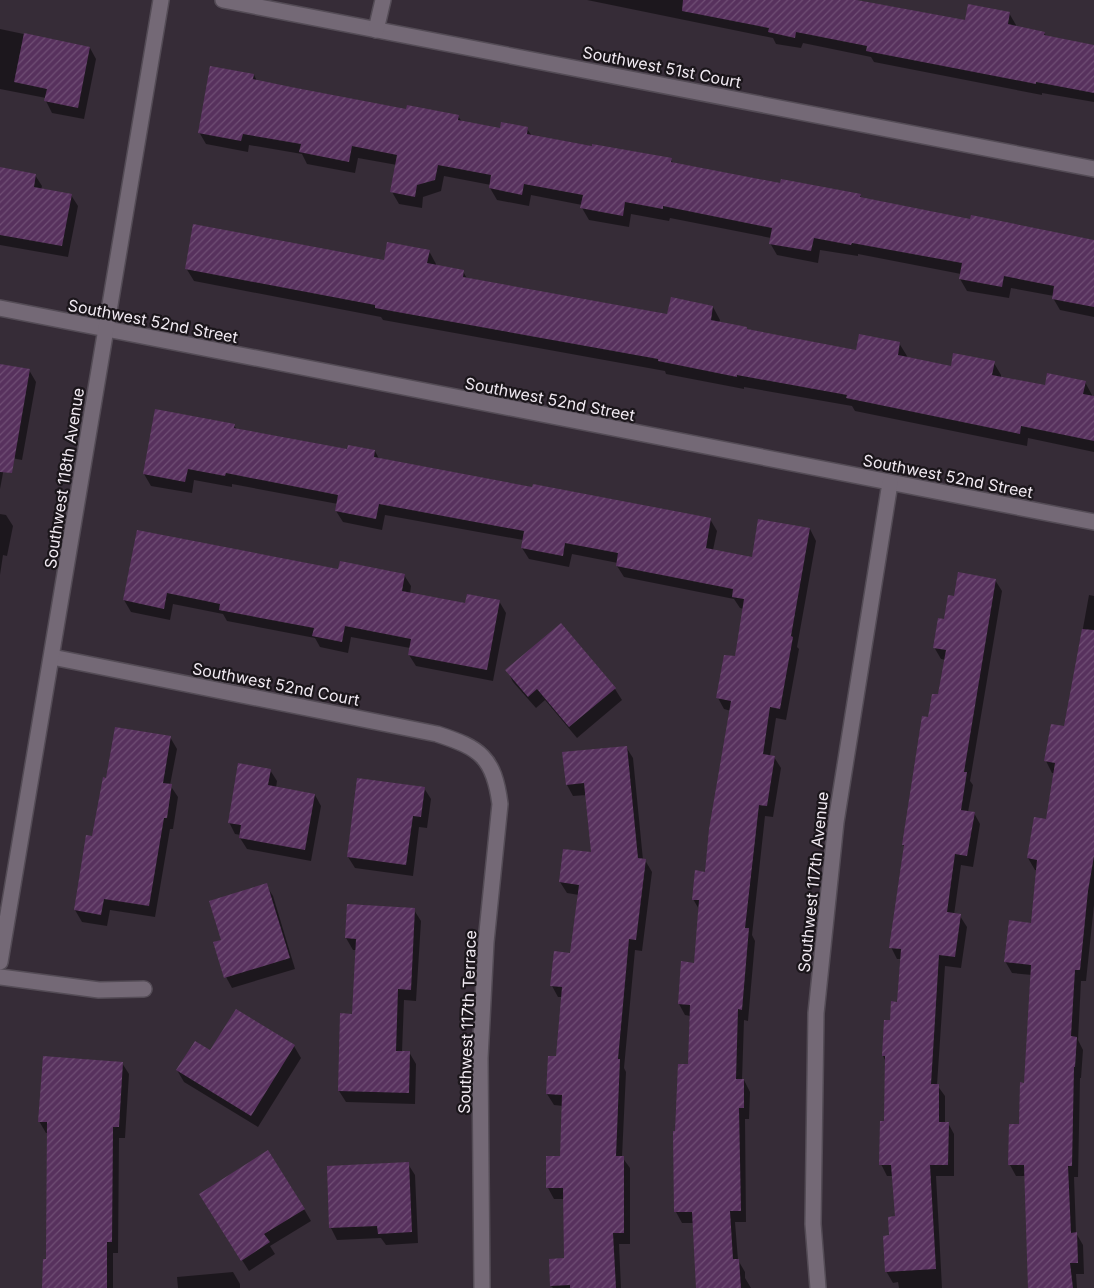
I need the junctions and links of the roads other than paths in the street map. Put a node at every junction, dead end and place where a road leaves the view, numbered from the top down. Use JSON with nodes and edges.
{"nodes":[{"id":1,"x":161,"y":0,"type":"edge"},
{"id":2,"x":224,"y":0,"type":"edge"},
{"id":3,"x":383,"y":0,"type":"edge"},
{"id":4,"x":376,"y":30,"type":"junction"},
{"id":5,"x":1094,"y":169,"type":"edge"},
{"id":6,"x":0,"y":308,"type":"edge"},
{"id":7,"x":106,"y":329,"type":"junction"},
{"id":8,"x":890,"y":483,"type":"junction"},
{"id":9,"x":1094,"y":522,"type":"edge"},
{"id":10,"x":52,"y":657,"type":"junction"},
{"id":11,"x":487,"y":760,"type":"joint"},
{"id":12,"x":0,"y":962,"type":"edge"},
{"id":13,"x":0,"y":977,"type":"edge"},
{"id":14,"x":144,"y":989,"type":"dead end"},
{"id":15,"x":482,"y":1288,"type":"edge"},
{"id":16,"x":818,"y":1288,"type":"edge"}],
"edges":[{"from":1,"to":7,"type":"street","name":"Southwest 118th Avenue"},
{"from":2,"to":4,"type":"street","name":"Southwest 51st Court"},
{"from":3,"to":4,"type":"street"},
{"from":4,"to":5,"type":"street","name":"Southwest 51st Court"},
{"from":6,"to":7,"type":"street","name":"Southwest 52nd Street"},
{"from":7,"to":8,"type":"street","name":"Southwest 52nd Street"},
{"from":7,"to":10,"type":"street","name":"Southwest 118th Avenue"},
{"from":8,"to":9,"type":"street","name":"Southwest 52nd Street"},
{"from":8,"to":16,"type":"street","name":"Southwest 117th Avenue"},
{"from":10,"to":11,"type":"street","name":"Southwest 52nd Court"},
{"from":10,"to":12,"type":"street","name":"Southwest 118th Avenue"},
{"from":11,"to":15,"type":"street","name":"Southwest 117th Terrace"},
{"from":13,"to":14,"type":"street"}]}
